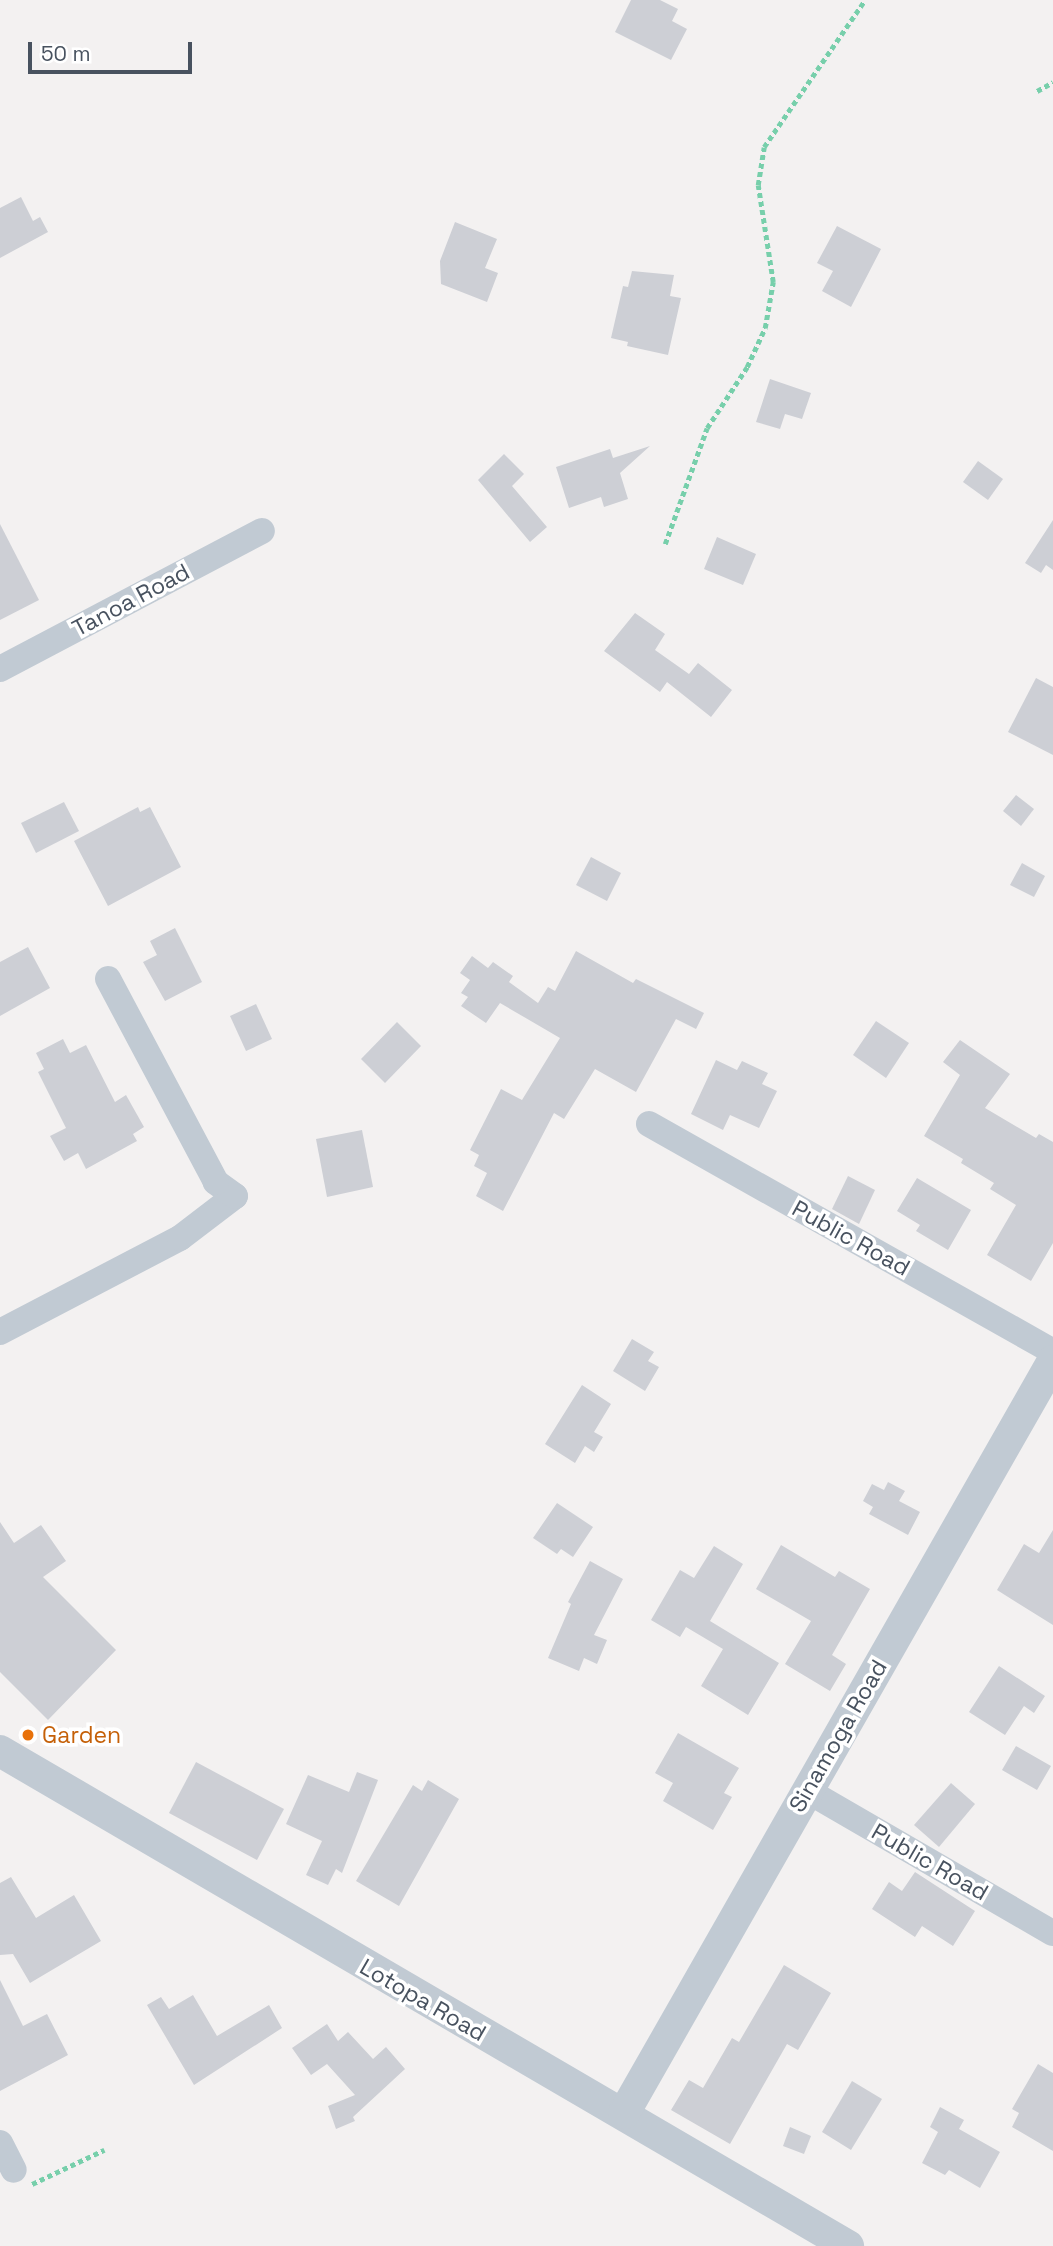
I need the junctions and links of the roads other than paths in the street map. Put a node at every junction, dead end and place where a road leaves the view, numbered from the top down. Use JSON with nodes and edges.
{"nodes":[{"id":1,"x":262,"y":531,"type":"dead end"},
{"id":2,"x":0,"y":669,"type":"edge"},
{"id":3,"x":108,"y":979,"type":"dead end"},
{"id":4,"x":649,"y":1124,"type":"dead end"},
{"id":5,"x":0,"y":1332,"type":"edge"},
{"id":6,"x":1053,"y":1352,"type":"edge"},
{"id":7,"x":1053,"y":1361,"type":"edge"},
{"id":8,"x":0,"y":1751,"type":"edge"},
{"id":9,"x":806,"y":1790,"type":"junction"},
{"id":10,"x":1053,"y":1933,"type":"edge"},
{"id":11,"x":624,"y":2113,"type":"junction"},
{"id":12,"x":0,"y":2143,"type":"edge"},
{"id":13,"x":13,"y":2170,"type":"road end"},
{"id":14,"x":848,"y":2246,"type":"edge"}],
"edges":[{"from":1,"to":2,"type":"street","name":"Tanoa Road"},
{"from":3,"to":5,"type":"street"},
{"from":4,"to":6,"type":"street","name":"Public Road"},
{"from":7,"to":9,"type":"street","name":"Sinamoga Road"},
{"from":8,"to":11,"type":"street","name":"Lotopa Road"},
{"from":9,"to":10,"type":"street","name":"Public Road"},
{"from":9,"to":11,"type":"street","name":"Sinamoga Road"},
{"from":11,"to":14,"type":"street","name":"Lotopa Road"},
{"from":12,"to":13,"type":"street"}]}
